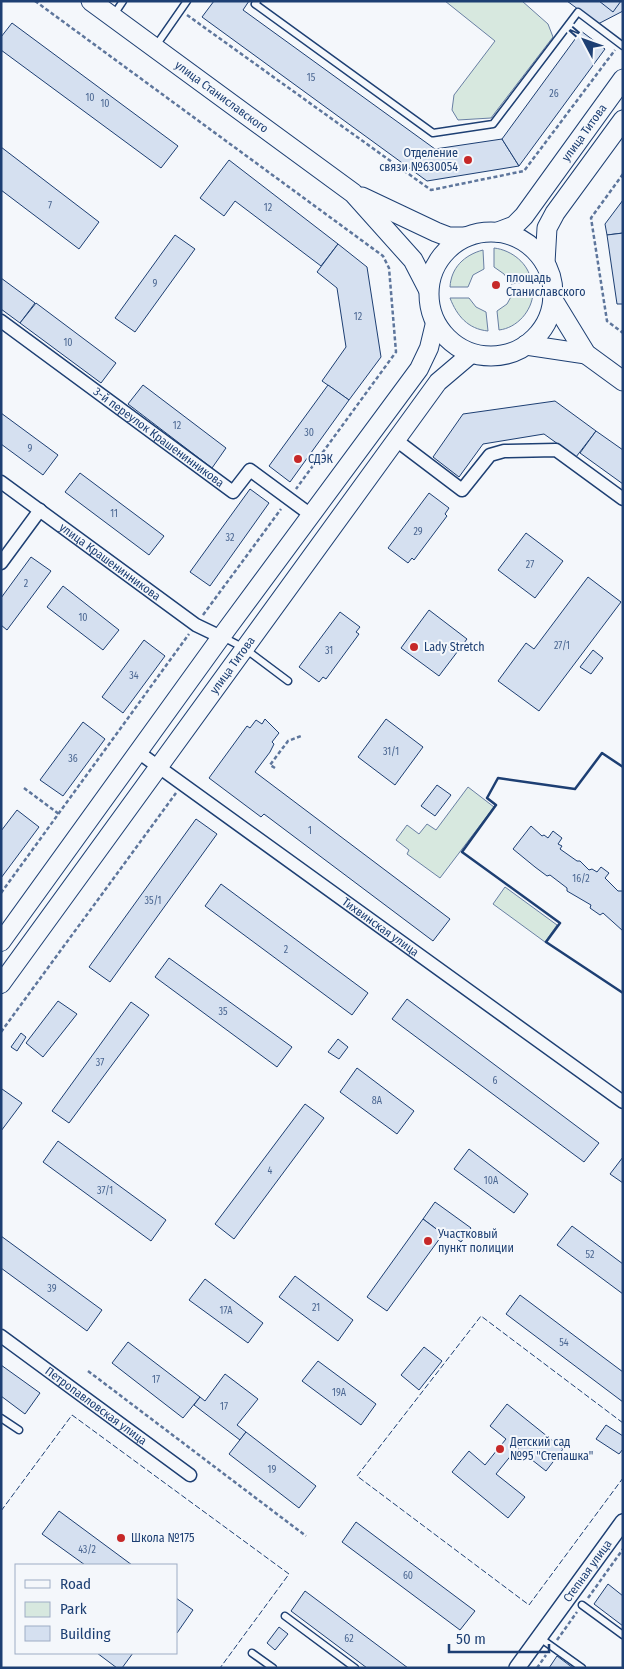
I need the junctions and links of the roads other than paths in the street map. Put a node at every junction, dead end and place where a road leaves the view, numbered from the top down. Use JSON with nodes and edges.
{"nodes":[{"id":1,"x":91,"y":1,"type":"edge"},
{"id":2,"x":123,"y":1,"type":"edge"},
{"id":3,"x":187,"y":1,"type":"edge"},
{"id":4,"x":257,"y":1,"type":"edge"},
{"id":5,"x":112,"y":16,"type":"junction"},
{"id":6,"x":623,"y":46,"type":"edge"},
{"id":7,"x":154,"y":48,"type":"junction"},
{"id":8,"x":623,"y":80,"type":"edge"},
{"id":9,"x":623,"y":120,"type":"edge"},
{"id":10,"x":353,"y":193,"type":"junction"},
{"id":11,"x":498,"y":232,"type":"junction"},
{"id":12,"x":465,"y":237,"type":"junction"},
{"id":13,"x":545,"y":263,"type":"junction"},
{"id":14,"x":428,"y":289,"type":"junction"},
{"id":15,"x":553,"y":300,"type":"junction"},
{"id":16,"x":1,"y":321,"type":"edge"},
{"id":17,"x":435,"y":322,"type":"junction"},
{"id":18,"x":526,"y":346,"type":"junction"},
{"id":19,"x":471,"y":354,"type":"junction"},
{"id":20,"x":586,"y":354,"type":"junction"},
{"id":21,"x":623,"y":381,"type":"edge"},
{"id":22,"x":396,"y":440,"type":"junction"},
{"id":23,"x":1,"y":482,"type":"edge"},
{"id":24,"x":623,"y":499,"type":"edge"},
{"id":25,"x":40,"y":510,"type":"junction"},
{"id":26,"x":311,"y":515,"type":"junction"},
{"id":27,"x":1,"y":564,"type":"edge"},
{"id":28,"x":221,"y":637,"type":"junction"},
{"id":29,"x":244,"y":648,"type":"junction"},
{"id":30,"x":288,"y":681,"type":"dead end"},
{"id":31,"x":138,"y":752,"type":"junction"},
{"id":32,"x":158,"y":765,"type":"junction"},
{"id":33,"x":1,"y":942,"type":"edge"},
{"id":34,"x":1,"y":984,"type":"edge"},
{"id":35,"x":623,"y":1102,"type":"edge"},
{"id":36,"x":1,"y":1336,"type":"edge"},
{"id":37,"x":1,"y":1418,"type":"edge"},
{"id":38,"x":19,"y":1430,"type":"dead end"},
{"id":39,"x":190,"y":1475,"type":"dead end"},
{"id":40,"x":623,"y":1522,"type":"edge"},
{"id":41,"x":582,"y":1605,"type":"dead end"},
{"id":42,"x":285,"y":1616,"type":"dead end"},
{"id":43,"x":623,"y":1635,"type":"edge"},
{"id":44,"x":539,"y":1637,"type":"junction"},
{"id":45,"x":252,"y":1652,"type":"dead end"},
{"id":46,"x":273,"y":1668,"type":"edge"},
{"id":47,"x":355,"y":1668,"type":"edge"},
{"id":48,"x":517,"y":1668,"type":"edge"},
{"id":49,"x":582,"y":1668,"type":"edge"}],
"edges":[{"from":1,"to":5,"type":"main road","name":"улица Станиславского"},
{"from":2,"to":5,"type":"lane"},
{"from":3,"to":7,"type":"lane"},
{"from":4,"to":6,"type":"lane"},
{"from":5,"to":7,"type":"main road","name":"улица Станиславского"},
{"from":7,"to":10,"type":"main road","name":"улица Станиславского"},
{"from":8,"to":11,"type":"main road","name":"улица Титова"},
{"from":9,"to":13,"type":"main road","name":"улица Титова"},
{"from":10,"to":12,"type":"main road"},
{"from":10,"to":14,"type":"main road"},
{"from":11,"to":12,"type":"main road"},
{"from":11,"to":13,"type":"main road"},
{"from":12,"to":14,"type":"main road"},
{"from":13,"to":15,"type":"main road"},
{"from":14,"to":17,"type":"main road"},
{"from":15,"to":18,"type":"main road"},
{"from":15,"to":20,"type":"main road"},
{"from":16,"to":26,"type":"street","name":"3-й переулок Крашенинникова"},
{"from":17,"to":19,"type":"main road"},
{"from":17,"to":26,"type":"main road","name":"улица Титова"},
{"from":18,"to":19,"type":"main road"},
{"from":18,"to":20,"type":"main road"},
{"from":19,"to":22,"type":"main road","name":"улица Титова"},
{"from":20,"to":21,"type":"main road"},
{"from":22,"to":24,"type":"street"},
{"from":22,"to":29,"type":"main road","name":"улица Титова"},
{"from":23,"to":25,"type":"street","name":"улица Крашенинникова"},
{"from":25,"to":27,"type":"street"},
{"from":25,"to":28,"type":"street","name":"улица Крашенинникова"},
{"from":26,"to":28,"type":"main road","name":"улица Титова"},
{"from":28,"to":29,"type":"lane"},
{"from":28,"to":31,"type":"main road","name":"улица Титова"},
{"from":29,"to":30,"type":"lane"},
{"from":29,"to":32,"type":"main road","name":"улица Титова"},
{"from":31,"to":32,"type":"street","name":"Тихвинская улица"},
{"from":31,"to":33,"type":"main road","name":"улица Титова"},
{"from":32,"to":34,"type":"main road","name":"улица Титова"},
{"from":32,"to":35,"type":"street","name":"Тихвинская улица"},
{"from":36,"to":39,"type":"street","name":"Петропавловская улица"},
{"from":37,"to":38,"type":"lane"},
{"from":40,"to":44,"type":"street","name":"Степная улица"},
{"from":41,"to":43,"type":"lane"},
{"from":42,"to":47,"type":"lane"},
{"from":44,"to":48,"type":"street","name":"Степная улица"},
{"from":44,"to":49,"type":"lane"},
{"from":45,"to":46,"type":"lane"}]}
